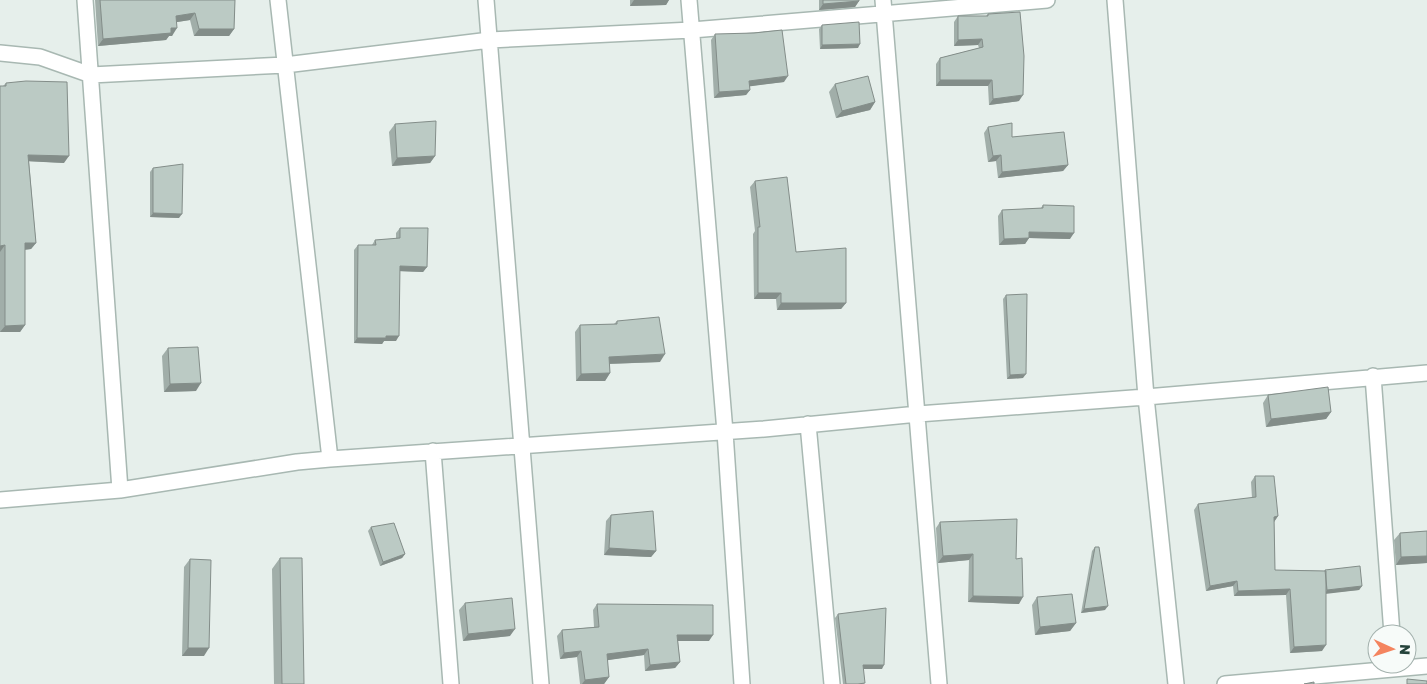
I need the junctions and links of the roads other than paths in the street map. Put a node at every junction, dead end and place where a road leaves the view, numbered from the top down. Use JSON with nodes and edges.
{"nodes":[{"id":1,"x":85,"y":0,"type":"edge"},
{"id":2,"x":278,"y":0,"type":"edge"},
{"id":3,"x":486,"y":0,"type":"edge"},
{"id":4,"x":689,"y":0,"type":"edge"},
{"id":5,"x":1047,"y":0,"type":"edge"},
{"id":6,"x":1115,"y":0,"type":"edge"},
{"id":7,"x":883,"y":7,"type":"edge"},
{"id":8,"x":692,"y":30,"type":"junction"},
{"id":9,"x":490,"y":40,"type":"junction"},
{"id":10,"x":0,"y":53,"type":"edge"},
{"id":11,"x":285,"y":64,"type":"junction"},
{"id":12,"x":91,"y":75,"type":"junction"},
{"id":13,"x":1427,"y":373,"type":"edge"},
{"id":14,"x":1373,"y":376,"type":"junction"},
{"id":15,"x":1146,"y":397,"type":"junction"},
{"id":16,"x":918,"y":414,"type":"junction"},
{"id":17,"x":808,"y":424,"type":"junction"},
{"id":18,"x":725,"y":432,"type":"junction"},
{"id":19,"x":521,"y":445,"type":"junction"},
{"id":20,"x":432,"y":451,"type":"junction"},
{"id":21,"x":330,"y":459,"type":"junction"},
{"id":22,"x":120,"y":490,"type":"junction"},
{"id":23,"x":0,"y":500,"type":"edge"},
{"id":24,"x":1391,"y":624,"type":"edge"},
{"id":25,"x":1367,"y":674,"type":"edge"},
{"id":26,"x":451,"y":684,"type":"edge"},
{"id":27,"x":541,"y":684,"type":"edge"},
{"id":28,"x":742,"y":684,"type":"edge"},
{"id":29,"x":832,"y":684,"type":"edge"},
{"id":30,"x":939,"y":684,"type":"edge"},
{"id":31,"x":1176,"y":684,"type":"edge"},
{"id":32,"x":1225,"y":684,"type":"edge"}],
"edges":[{"from":1,"to":12,"type":"street"},
{"from":2,"to":11,"type":"street"},
{"from":3,"to":9,"type":"street"},
{"from":4,"to":8,"type":"street"},
{"from":5,"to":7,"type":"street"},
{"from":6,"to":15,"type":"street"},
{"from":7,"to":8,"type":"street"},
{"from":7,"to":16,"type":"street"},
{"from":8,"to":9,"type":"street"},
{"from":8,"to":18,"type":"street"},
{"from":9,"to":11,"type":"street"},
{"from":9,"to":19,"type":"street"},
{"from":10,"to":12,"type":"street"},
{"from":11,"to":12,"type":"street"},
{"from":11,"to":21,"type":"street"},
{"from":12,"to":22,"type":"street"},
{"from":13,"to":14,"type":"street"},
{"from":14,"to":15,"type":"street"},
{"from":14,"to":24,"type":"street"},
{"from":15,"to":16,"type":"street"},
{"from":15,"to":31,"type":"street"},
{"from":16,"to":17,"type":"street"},
{"from":16,"to":30,"type":"street"},
{"from":17,"to":18,"type":"street"},
{"from":17,"to":29,"type":"street"},
{"from":18,"to":19,"type":"street"},
{"from":18,"to":28,"type":"street"},
{"from":19,"to":20,"type":"street"},
{"from":19,"to":27,"type":"street"},
{"from":20,"to":21,"type":"street"},
{"from":20,"to":26,"type":"street"},
{"from":21,"to":22,"type":"street"},
{"from":22,"to":23,"type":"street"},
{"from":25,"to":32,"type":"street"}]}
